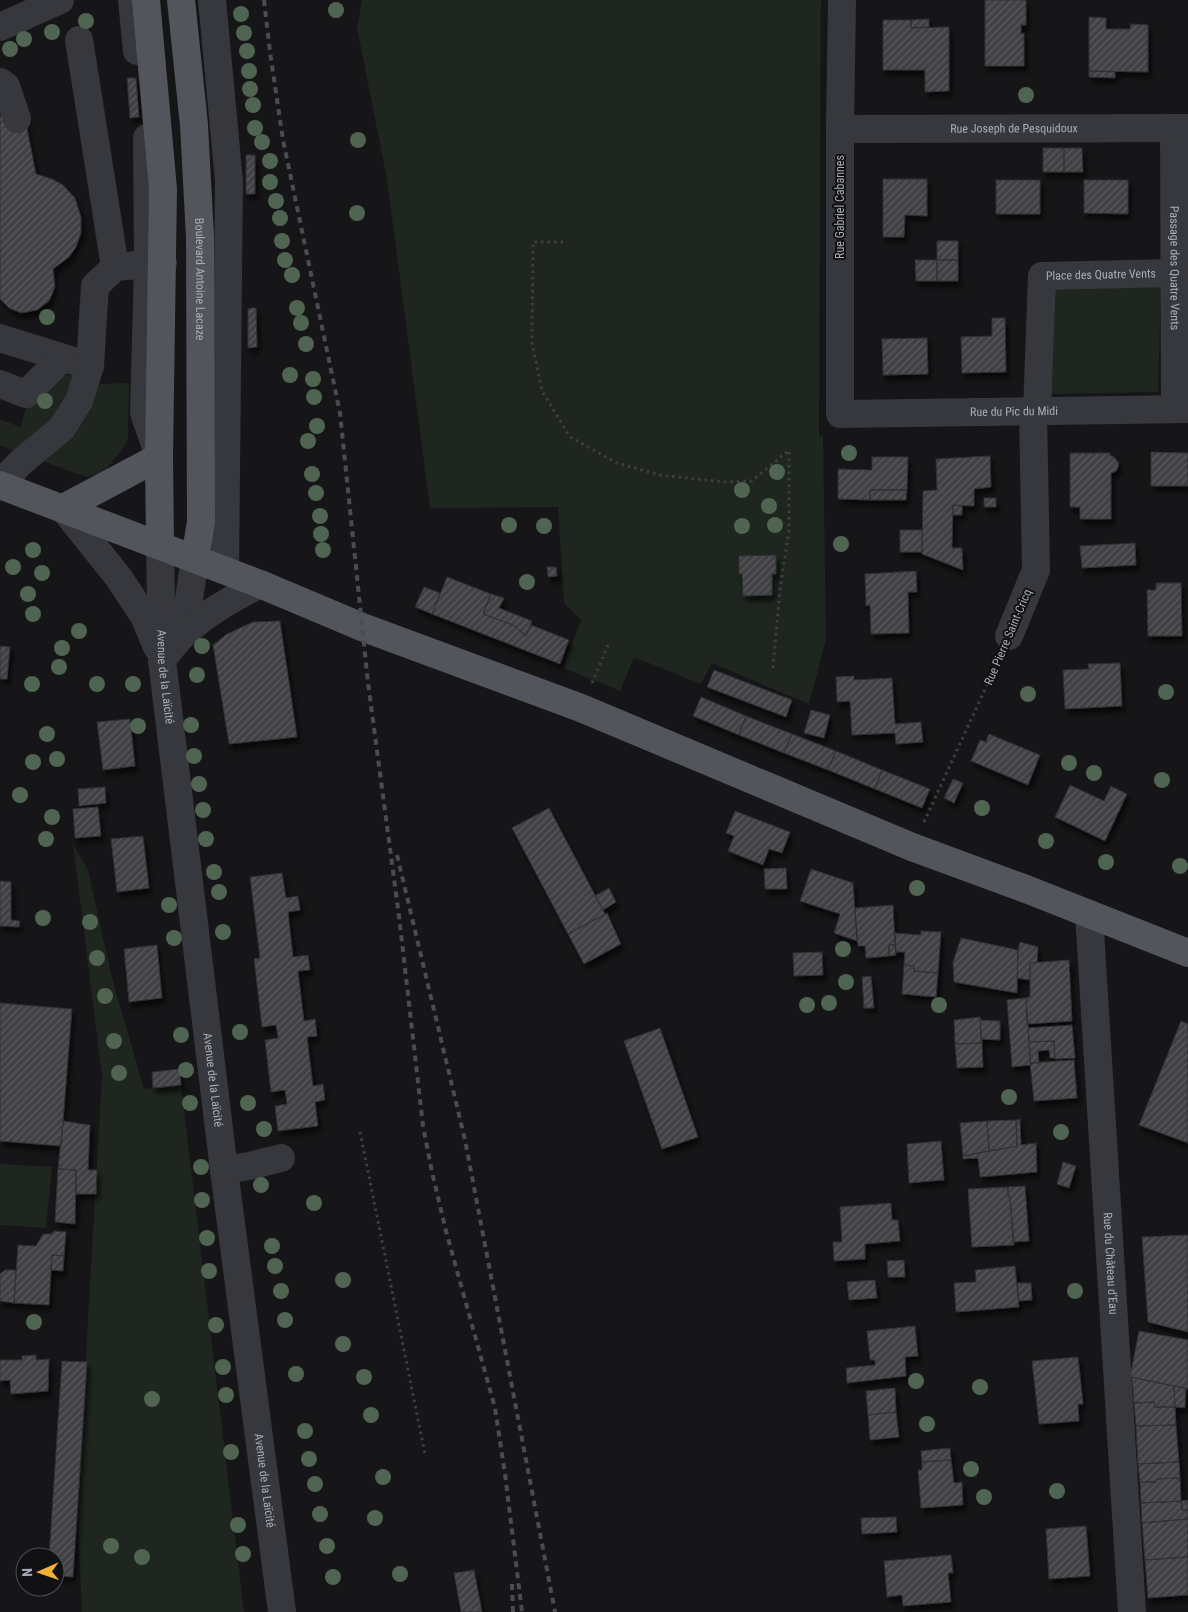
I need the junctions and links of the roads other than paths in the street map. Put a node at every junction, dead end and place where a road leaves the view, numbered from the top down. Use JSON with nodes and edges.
{"nodes":[{"id":1,"x":132,"y":0,"type":"edge"},
{"id":2,"x":146,"y":0,"type":"edge"},
{"id":3,"x":182,"y":0,"type":"edge"},
{"id":4,"x":212,"y":0,"type":"edge"},
{"id":5,"x":842,"y":0,"type":"edge"},
{"id":6,"x":67,"y":14,"type":"edge"},
{"id":7,"x":0,"y":27,"type":"edge"},
{"id":8,"x":0,"y":82,"type":"edge"},
{"id":9,"x":17,"y":119,"type":"dead end"},
{"id":10,"x":1181,"y":128,"type":"edge"},
{"id":11,"x":840,"y":129,"type":"junction"},
{"id":12,"x":155,"y":263,"type":"junction"},
{"id":13,"x":115,"y":267,"type":"junction"},
{"id":14,"x":1174,"y":273,"type":"junction"},
{"id":15,"x":0,"y":338,"type":"edge"},
{"id":16,"x":62,"y":358,"type":"junction"},
{"id":17,"x":90,"y":366,"type":"junction"},
{"id":18,"x":0,"y":384,"type":"edge"},
{"id":19,"x":1182,"y":409,"type":"edge"},
{"id":20,"x":1035,"y":412,"type":"junction"},
{"id":21,"x":840,"y":414,"type":"joint"},
{"id":22,"x":159,"y":457,"type":"junction"},
{"id":23,"x":0,"y":484,"type":"edge"},
{"id":24,"x":63,"y":508,"type":"junction"},
{"id":25,"x":160,"y":545,"type":"junction"},
{"id":26,"x":195,"y":558,"type":"junction"},
{"id":27,"x":224,"y":570,"type":"junction"},
{"id":28,"x":260,"y":584,"type":"junction"},
{"id":29,"x":184,"y":634,"type":"junction"},
{"id":30,"x":1009,"y":636,"type":"road end"},
{"id":31,"x":162,"y":660,"type":"junction"},
{"id":32,"x":1088,"y":914,"type":"junction"},
{"id":33,"x":1188,"y":953,"type":"edge"},
{"id":34,"x":281,"y":1158,"type":"dead end"},
{"id":35,"x":224,"y":1170,"type":"junction"},
{"id":36,"x":282,"y":1612,"type":"edge"},
{"id":37,"x":1132,"y":1612,"type":"edge"}],
"edges":[{"from":1,"to":12,"type":"street"},
{"from":2,"to":12,"type":"main road"},
{"from":3,"to":26,"type":"main road","name":"Boulevard Antoine Lacaze"},
{"from":4,"to":27,"type":"street"},
{"from":5,"to":11,"type":"street","name":"Rue Gabriel Cabannes"},
{"from":6,"to":7,"type":"street"},
{"from":6,"to":13,"type":"street"},
{"from":8,"to":9,"type":"street"},
{"from":10,"to":11,"type":"street","name":"Rue Joseph de Pesquidoux"},
{"from":10,"to":14,"type":"street","name":"Passage des Quatre Vents"},
{"from":11,"to":21,"type":"street","name":"Rue Gabriel Cabannes"},
{"from":12,"to":13,"type":"street"},
{"from":12,"to":22,"type":"main road"},
{"from":13,"to":17,"type":"street"},
{"from":14,"to":19,"type":"street","name":"Passage des Quatre Vents"},
{"from":14,"to":20,"type":"street","name":"Place des Quatre Vents"},
{"from":15,"to":16,"type":"street"},
{"from":16,"to":17,"type":"street"},
{"from":16,"to":18,"type":"street"},
{"from":17,"to":23,"type":"street"},
{"from":19,"to":20,"type":"street","name":"Rue du Pic du Midi"},
{"from":20,"to":21,"type":"street","name":"Rue du Pic du Midi"},
{"from":20,"to":30,"type":"street","name":"Rue Pierre Saint-Cricq"},
{"from":22,"to":24,"type":"main road"},
{"from":22,"to":25,"type":"main road"},
{"from":23,"to":24,"type":"main road"},
{"from":24,"to":25,"type":"main road"},
{"from":24,"to":31,"type":"street"},
{"from":25,"to":26,"type":"main road"},
{"from":25,"to":31,"type":"street","name":"Avenue de la Laïcité"},
{"from":26,"to":27,"type":"main road"},
{"from":26,"to":29,"type":"street"},
{"from":27,"to":28,"type":"main road"},
{"from":28,"to":29,"type":"street"},
{"from":28,"to":32,"type":"main road"},
{"from":29,"to":31,"type":"street"},
{"from":31,"to":35,"type":"street","name":"Avenue de la Laïcité"},
{"from":32,"to":33,"type":"main road"},
{"from":32,"to":37,"type":"street","name":"Rue du Château d'Eau"},
{"from":34,"to":35,"type":"street"},
{"from":35,"to":36,"type":"street","name":"Avenue de la Laïcité"}]}
